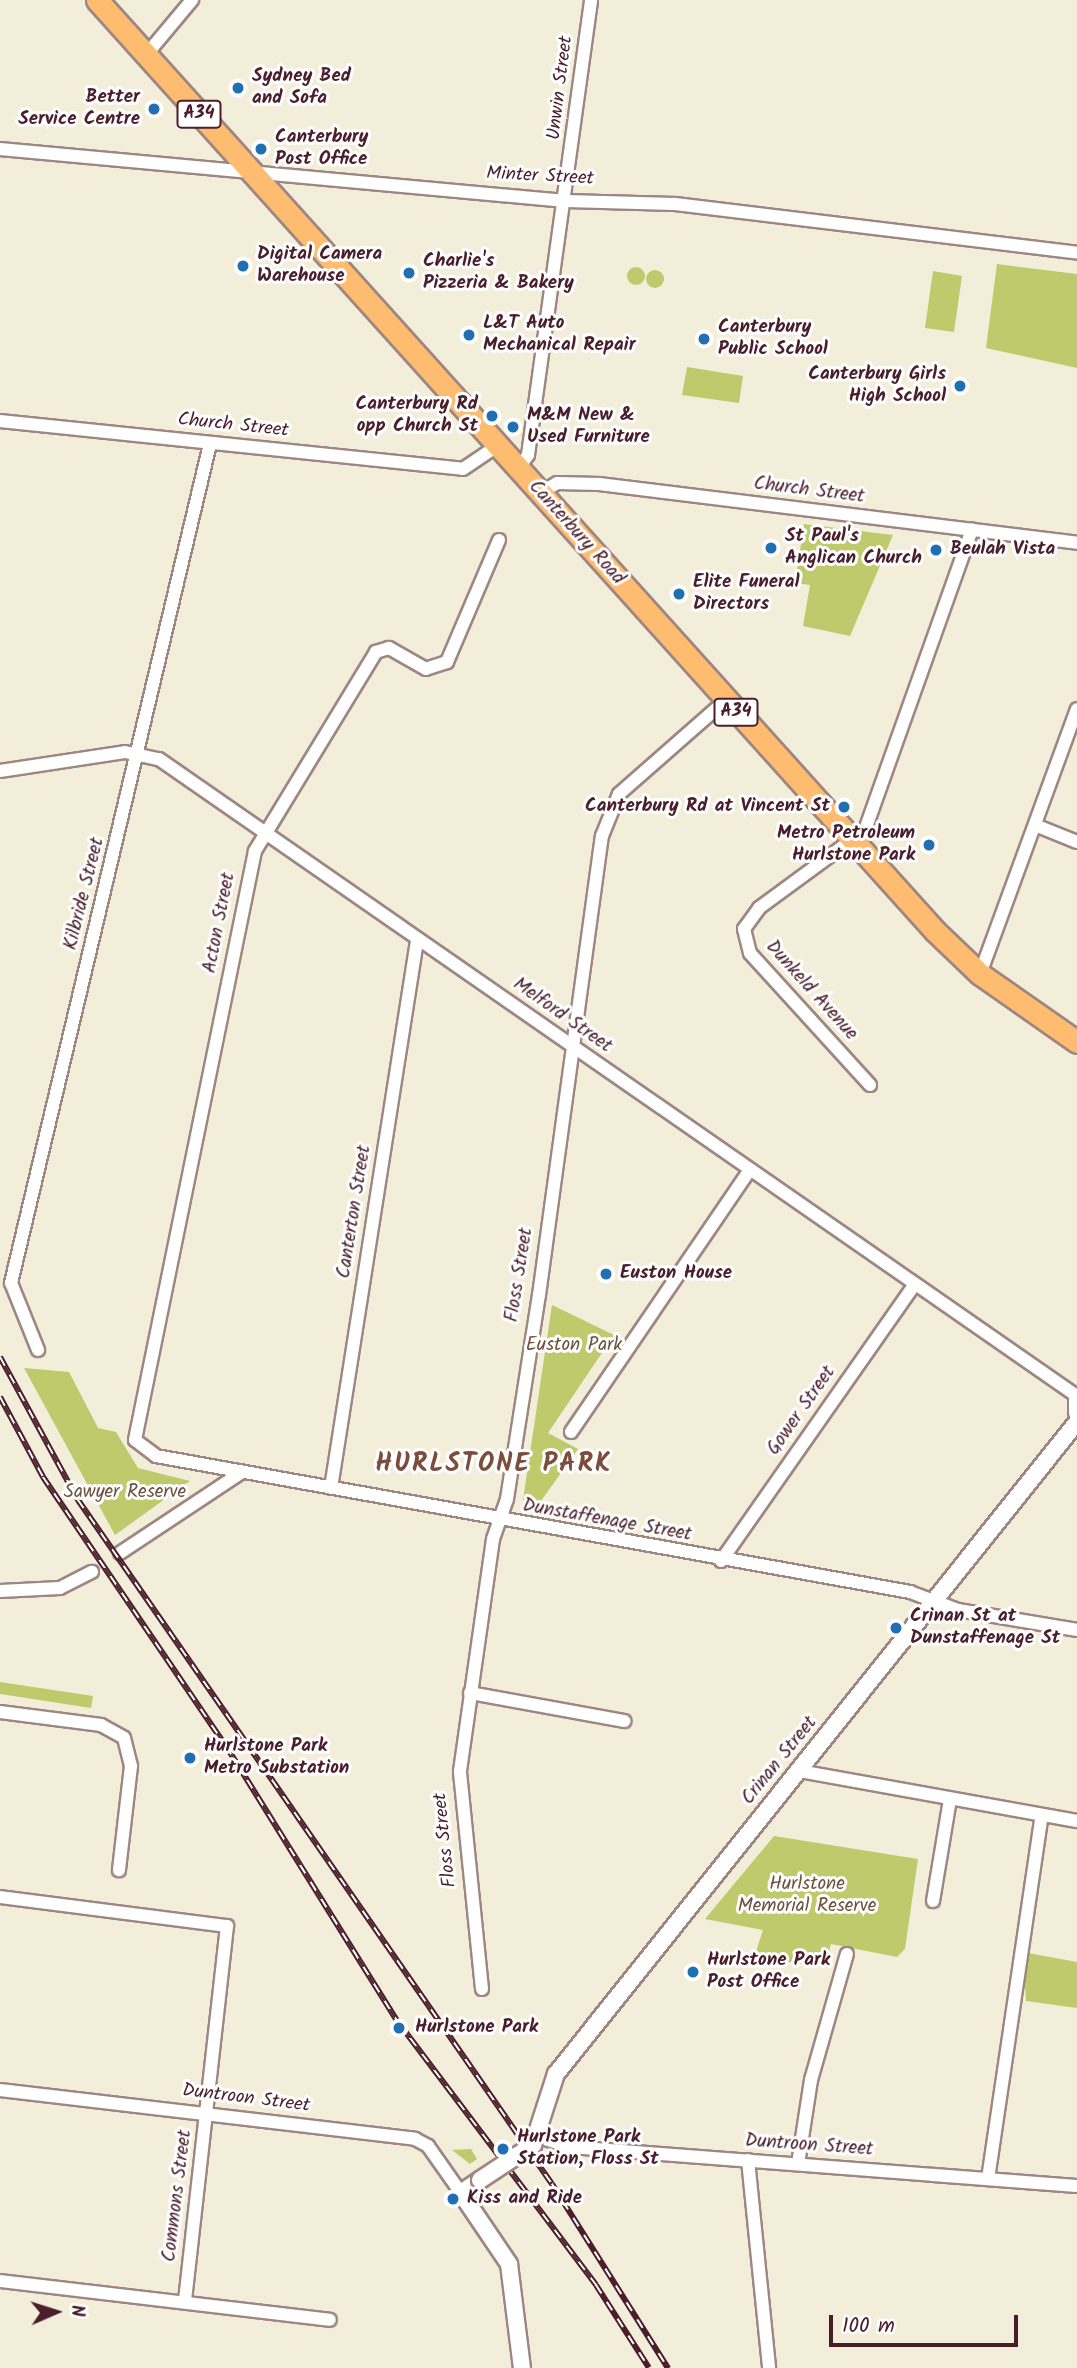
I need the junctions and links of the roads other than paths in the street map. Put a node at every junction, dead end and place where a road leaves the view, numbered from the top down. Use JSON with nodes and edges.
{"nodes":[{"id":1,"x":97,"y":0,"type":"edge"},
{"id":2,"x":192,"y":0,"type":"edge"},
{"id":3,"x":591,"y":0,"type":"edge"},
{"id":4,"x":146,"y":55,"type":"junction"},
{"id":5,"x":0,"y":149,"type":"edge"},
{"id":6,"x":252,"y":173,"type":"junction"},
{"id":7,"x":566,"y":201,"type":"junction"},
{"id":8,"x":1077,"y":253,"type":"edge"},
{"id":9,"x":0,"y":421,"type":"edge"},
{"id":10,"x":210,"y":443,"type":"junction"},
{"id":11,"x":497,"y":446,"type":"junction"},
{"id":12,"x":518,"y":468,"type":"junction"},
{"id":13,"x":540,"y":493,"type":"junction"},
{"id":14,"x":972,"y":530,"type":"junction"},
{"id":15,"x":499,"y":540,"type":"dead end"},
{"id":16,"x":1077,"y":543,"type":"edge"},
{"id":17,"x":726,"y":701,"type":"junction"},
{"id":18,"x":1077,"y":709,"type":"edge"},
{"id":19,"x":139,"y":752,"type":"junction"},
{"id":20,"x":0,"y":771,"type":"edge"},
{"id":21,"x":1035,"y":825,"type":"junction"},
{"id":22,"x":266,"y":834,"type":"junction"},
{"id":23,"x":851,"y":839,"type":"junction"},
{"id":24,"x":1077,"y":842,"type":"edge"},
{"id":25,"x":417,"y":941,"type":"junction"},
{"id":26,"x":980,"y":974,"type":"junction"},
{"id":27,"x":1077,"y":1042,"type":"edge"},
{"id":28,"x":571,"y":1045,"type":"junction"},
{"id":29,"x":870,"y":1085,"type":"dead end"},
{"id":30,"x":750,"y":1170,"type":"junction"},
{"id":31,"x":915,"y":1284,"type":"junction"},
{"id":32,"x":38,"y":1350,"type":"dead end"},
{"id":33,"x":1077,"y":1398,"type":"edge"},
{"id":34,"x":1077,"y":1413,"type":"edge"},
{"id":35,"x":1077,"y":1422,"type":"edge"},
{"id":36,"x":570,"y":1432,"type":"dead end"},
{"id":37,"x":135,"y":1440,"type":"joint"},
{"id":38,"x":242,"y":1472,"type":"junction"},
{"id":39,"x":331,"y":1488,"type":"junction"},
{"id":40,"x":498,"y":1521,"type":"junction"},
{"id":41,"x":120,"y":1553,"type":"dead end"},
{"id":42,"x":720,"y":1561,"type":"junction"},
{"id":43,"x":92,"y":1572,"type":"dead end"},
{"id":44,"x":0,"y":1591,"type":"edge"},
{"id":45,"x":934,"y":1601,"type":"junction"},
{"id":46,"x":1077,"y":1630,"type":"edge"},
{"id":47,"x":470,"y":1693,"type":"junction"},
{"id":48,"x":0,"y":1712,"type":"edge"},
{"id":49,"x":624,"y":1721,"type":"dead end"},
{"id":50,"x":799,"y":1771,"type":"junction"},
{"id":51,"x":950,"y":1799,"type":"junction"},
{"id":52,"x":1042,"y":1815,"type":"junction"},
{"id":53,"x":1077,"y":1821,"type":"edge"},
{"id":54,"x":119,"y":1870,"type":"dead end"},
{"id":55,"x":0,"y":1897,"type":"edge"},
{"id":56,"x":933,"y":1901,"type":"dead end"},
{"id":57,"x":847,"y":1955,"type":"dead end"},
{"id":58,"x":482,"y":1989,"type":"dead end"},
{"id":59,"x":0,"y":2090,"type":"edge"},
{"id":60,"x":206,"y":2113,"type":"junction"},
{"id":61,"x":536,"y":2141,"type":"junction"},
{"id":62,"x":748,"y":2160,"type":"junction"},
{"id":63,"x":798,"y":2164,"type":"junction"},
{"id":64,"x":988,"y":2179,"type":"junction"},
{"id":65,"x":1077,"y":2186,"type":"edge"},
{"id":66,"x":461,"y":2193,"type":"junction"},
{"id":67,"x":0,"y":2281,"type":"edge"},
{"id":68,"x":185,"y":2302,"type":"junction"},
{"id":69,"x":330,"y":2320,"type":"dead end"},
{"id":70,"x":522,"y":2368,"type":"edge"},
{"id":71,"x":769,"y":2368,"type":"edge"}],
"edges":[{"from":1,"to":4,"type":"highway","name":"Canterbury Road","number":"A34"},
{"from":2,"to":4,"type":"street"},
{"from":3,"to":7,"type":"street","name":"Unwin Street"},
{"from":4,"to":6,"type":"highway","name":"Canterbury Road","number":"A34"},
{"from":5,"to":6,"type":"street","name":"Minter Street"},
{"from":6,"to":7,"type":"street","name":"Minter Street"},
{"from":6,"to":11,"type":"highway","name":"Canterbury Road","number":"A34"},
{"from":7,"to":8,"type":"street","name":"Minter Street"},
{"from":7,"to":12,"type":"street","name":"Unwin Street"},
{"from":9,"to":10,"type":"street","name":"Church Street"},
{"from":10,"to":11,"type":"street","name":"Church Street"},
{"from":10,"to":19,"type":"street","name":"Kilbride Street"},
{"from":11,"to":12,"type":"highway","name":"Canterbury Road","number":"A34"},
{"from":12,"to":13,"type":"highway","name":"Canterbury Road","number":"A34"},
{"from":13,"to":14,"type":"street","name":"Church Street"},
{"from":13,"to":17,"type":"highway","name":"Canterbury Road","number":"A34"},
{"from":14,"to":16,"type":"street","name":"Church Street"},
{"from":14,"to":23,"type":"street"},
{"from":15,"to":22,"type":"street","name":"Acton Street"},
{"from":17,"to":23,"type":"highway","name":"Canterbury Road","number":"A34"},
{"from":17,"to":28,"type":"street","name":"Floss Street"},
{"from":18,"to":21,"type":"street"},
{"from":19,"to":20,"type":"street"},
{"from":19,"to":22,"type":"street","name":"Melford Street"},
{"from":19,"to":32,"type":"street","name":"Kilbride Street"},
{"from":21,"to":24,"type":"street"},
{"from":21,"to":26,"type":"street"},
{"from":22,"to":25,"type":"street","name":"Melford Street"},
{"from":22,"to":37,"type":"street","name":"Acton Street"},
{"from":23,"to":26,"type":"highway","name":"Canterbury Road","number":"A34"},
{"from":23,"to":29,"type":"street","name":"Dunkeld Avenue"},
{"from":25,"to":28,"type":"street","name":"Melford Street"},
{"from":25,"to":39,"type":"street","name":"Canterton Street"},
{"from":26,"to":27,"type":"highway","name":"Canterbury Road","number":"A34"},
{"from":28,"to":30,"type":"street","name":"Melford Street"},
{"from":28,"to":40,"type":"street","name":"Floss Street"},
{"from":30,"to":31,"type":"street","name":"Melford Street"},
{"from":30,"to":36,"type":"street"},
{"from":31,"to":33,"type":"street","name":"Melford Street"},
{"from":31,"to":42,"type":"street","name":"Gower Street"},
{"from":33,"to":34,"type":"street"},
{"from":35,"to":45,"type":"street","name":"Crinan Street"},
{"from":37,"to":38,"type":"street","name":"Dunstaffenage Street"},
{"from":38,"to":39,"type":"street","name":"Dunstaffenage Street"},
{"from":38,"to":41,"type":"street"},
{"from":39,"to":40,"type":"street","name":"Dunstaffenage Street"},
{"from":40,"to":42,"type":"street","name":"Dunstaffenage Street"},
{"from":40,"to":47,"type":"street","name":"Floss Street"},
{"from":42,"to":45,"type":"street","name":"Dunstaffenage Street"},
{"from":43,"to":44,"type":"street"},
{"from":45,"to":46,"type":"street","name":"Dunstaffenage Street"},
{"from":45,"to":50,"type":"street","name":"Crinan Street"},
{"from":47,"to":49,"type":"street"},
{"from":47,"to":58,"type":"street","name":"Floss Street"},
{"from":48,"to":54,"type":"street"},
{"from":50,"to":51,"type":"street"},
{"from":50,"to":61,"type":"street","name":"Crinan Street"},
{"from":51,"to":52,"type":"street"},
{"from":51,"to":56,"type":"street"},
{"from":52,"to":53,"type":"street"},
{"from":52,"to":64,"type":"street"},
{"from":55,"to":60,"type":"street","name":"Commons Street"},
{"from":57,"to":63,"type":"street"},
{"from":59,"to":60,"type":"street","name":"Duntroon Street"},
{"from":60,"to":66,"type":"street","name":"Duntroon Street"},
{"from":60,"to":68,"type":"street","name":"Commons Street"},
{"from":61,"to":62,"type":"street","name":"Duntroon Street"},
{"from":61,"to":66,"type":"street","bridge":true},
{"from":62,"to":63,"type":"street","name":"Duntroon Street"},
{"from":62,"to":71,"type":"street"},
{"from":63,"to":64,"type":"street","name":"Duntroon Street"},
{"from":64,"to":65,"type":"street","name":"Duntroon Street"},
{"from":66,"to":70,"type":"street"},
{"from":67,"to":68,"type":"street"},
{"from":68,"to":69,"type":"street"}]}
